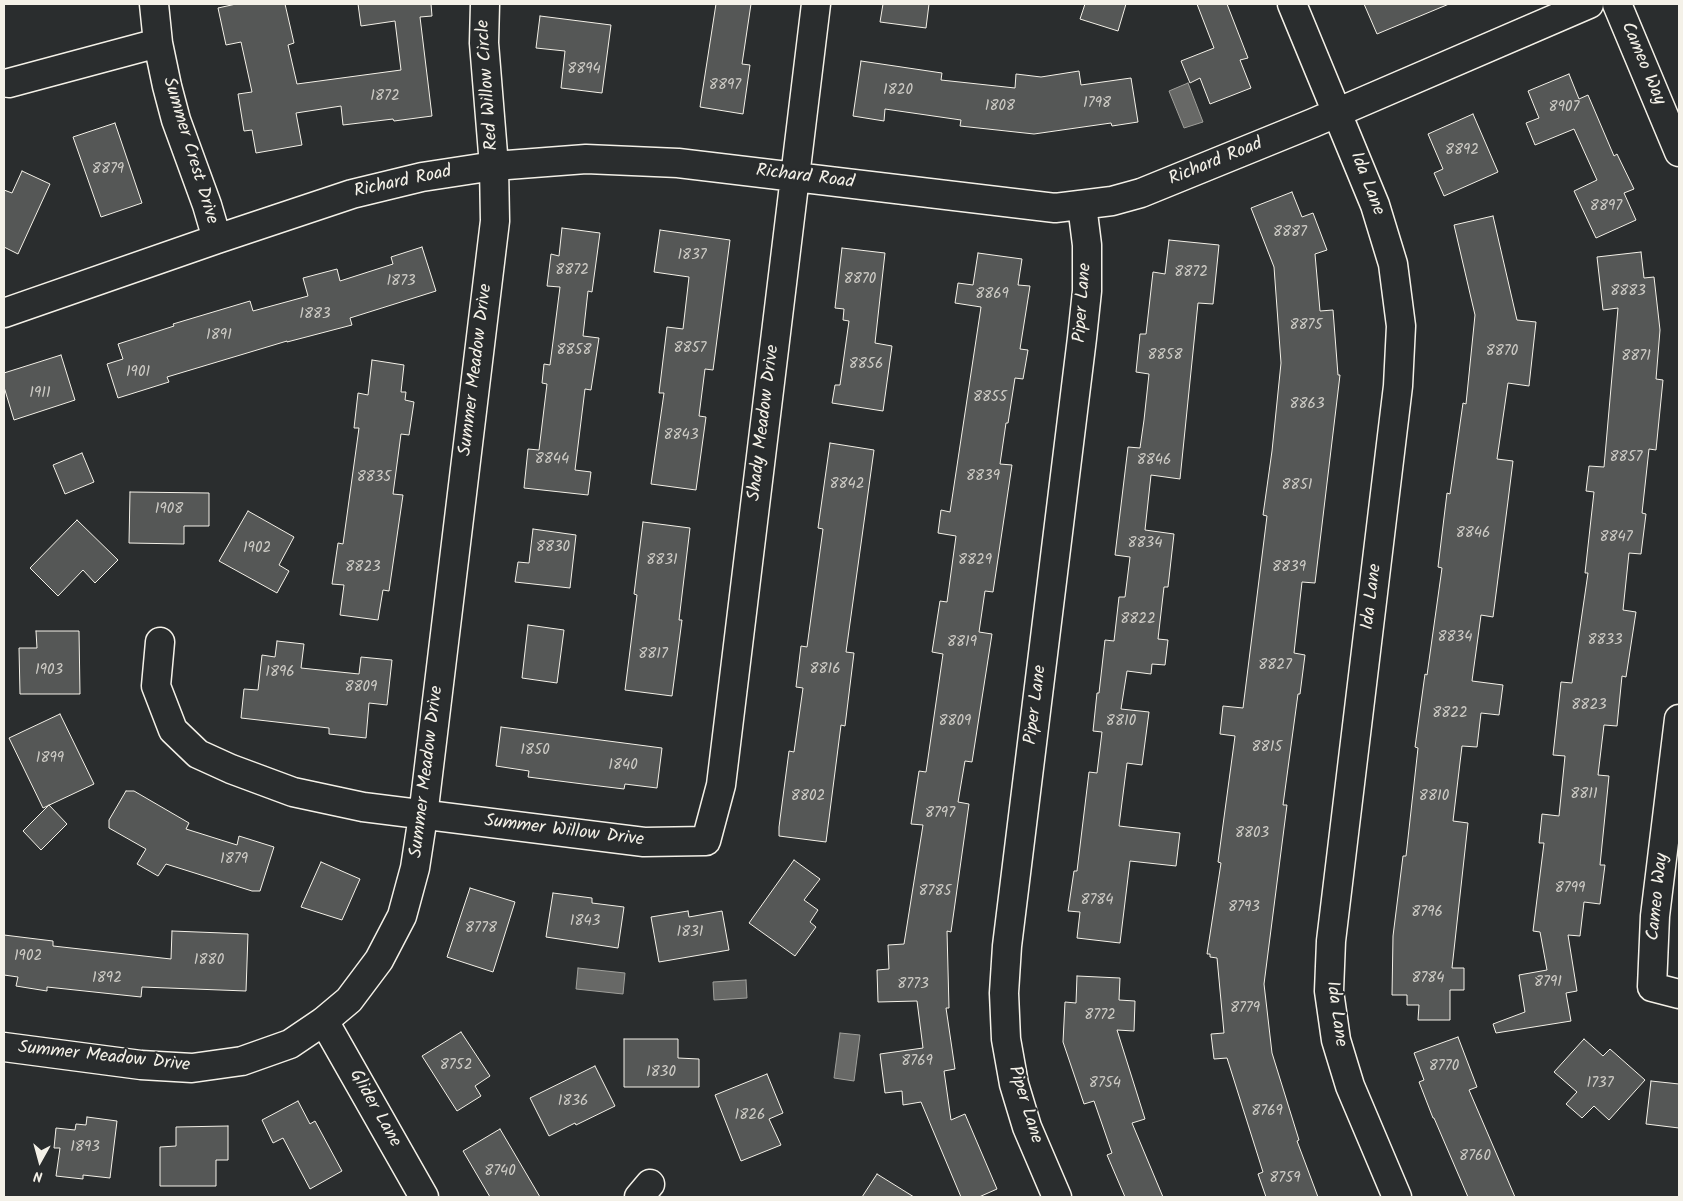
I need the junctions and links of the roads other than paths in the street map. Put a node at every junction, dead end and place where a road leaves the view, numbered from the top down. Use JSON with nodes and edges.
{"nodes":[{"id":1,"x":154,"y":4,"type":"edge"},
{"id":2,"x":485,"y":4,"type":"edge"},
{"id":3,"x":816,"y":4,"type":"edge"},
{"id":4,"x":1292,"y":4,"type":"edge"},
{"id":5,"x":1589,"y":4,"type":"edge"},
{"id":6,"x":1617,"y":4,"type":"edge"},
{"id":7,"x":158,"y":44,"type":"junction"},
{"id":8,"x":9,"y":83,"type":"dead end"},
{"id":9,"x":1337,"y":113,"type":"junction"},
{"id":10,"x":1679,"y":152,"type":"edge"},
{"id":11,"x":494,"y":166,"type":"junction"},
{"id":12,"x":795,"y":177,"type":"junction"},
{"id":13,"x":1082,"y":205,"type":"junction"},
{"id":14,"x":216,"y":239,"type":"junction"},
{"id":15,"x":4,"y":313,"type":"edge"},
{"id":16,"x":160,"y":642,"type":"dead end"},
{"id":17,"x":1679,"y":719,"type":"edge"},
{"id":18,"x":423,"y":816,"type":"junction"},
{"id":19,"x":706,"y":841,"type":"joint"},
{"id":20,"x":1679,"y":994,"type":"edge"},
{"id":21,"x":324,"y":1021,"type":"junction"},
{"id":22,"x":4,"y":1048,"type":"edge"},
{"id":23,"x":424,"y":1197,"type":"edge"},
{"id":24,"x":1057,"y":1197,"type":"edge"},
{"id":25,"x":1398,"y":1197,"type":"edge"}],
"edges":[{"from":1,"to":7,"type":"street","name":"Summer Crest Drive"},
{"from":2,"to":11,"type":"street","name":"Red Willow Circle"},
{"from":3,"to":12,"type":"street","name":"Shady Meadow Drive"},
{"from":4,"to":9,"type":"street","name":"Ida Lane"},
{"from":5,"to":9,"type":"street","name":"Richard Road"},
{"from":6,"to":10,"type":"street","name":"Cameo Way"},
{"from":7,"to":8,"type":"street"},
{"from":7,"to":14,"type":"street","name":"Summer Crest Drive"},
{"from":9,"to":13,"type":"street","name":"Richard Road"},
{"from":9,"to":25,"type":"street","name":"Ida Lane"},
{"from":11,"to":12,"type":"street","name":"Richard Road"},
{"from":11,"to":14,"type":"street","name":"Richard Road"},
{"from":11,"to":18,"type":"street","name":"Summer Meadow Drive"},
{"from":12,"to":13,"type":"street","name":"Richard Road"},
{"from":12,"to":19,"type":"street","name":"Shady Meadow Drive"},
{"from":13,"to":24,"type":"street","name":"Piper Lane"},
{"from":14,"to":15,"type":"street","name":"Richard Road"},
{"from":16,"to":18,"type":"street","name":"Summer Willow Drive"},
{"from":17,"to":20,"type":"street","name":"Cameo Way"},
{"from":18,"to":19,"type":"street","name":"Summer Willow Drive"},
{"from":18,"to":21,"type":"street","name":"Summer Meadow Drive"},
{"from":21,"to":22,"type":"street","name":"Summer Meadow Drive"},
{"from":21,"to":23,"type":"street","name":"Glider Lane"}]}
